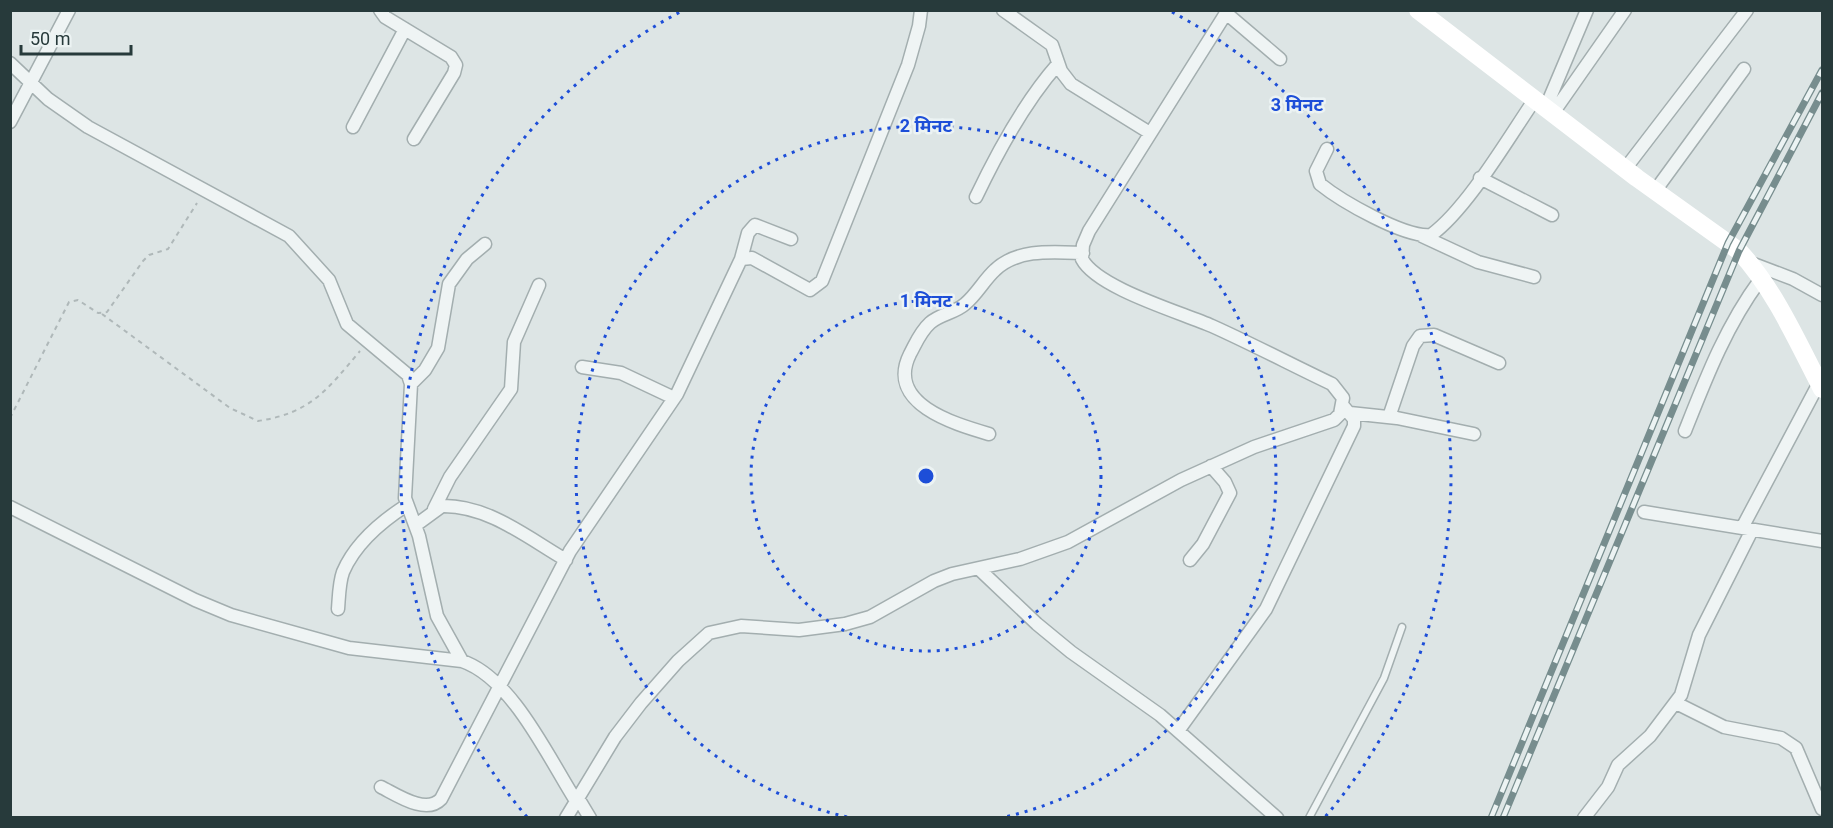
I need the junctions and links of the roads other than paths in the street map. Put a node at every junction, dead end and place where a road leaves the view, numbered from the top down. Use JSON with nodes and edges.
{"nodes":[{"id":1,"x":69,"y":10,"type":"edge"},
{"id":2,"x":380,"y":10,"type":"edge"},
{"id":3,"x":921,"y":10,"type":"edge"},
{"id":4,"x":1003,"y":10,"type":"edge"},
{"id":5,"x":1418,"y":10,"type":"edge"},
{"id":6,"x":1587,"y":10,"type":"edge"},
{"id":7,"x":1625,"y":10,"type":"edge"},
{"id":8,"x":1747,"y":10,"type":"edge"},
{"id":9,"x":1223,"y":13,"type":"edge"},
{"id":10,"x":405,"y":29,"type":"junction"},
{"id":11,"x":1280,"y":59,"type":"dead end"},
{"id":12,"x":10,"y":63,"type":"edge"},
{"id":13,"x":1058,"y":64,"type":"junction"},
{"id":14,"x":1744,"y":69,"type":"dead end"},
{"id":15,"x":32,"y":82,"type":"junction"},
{"id":16,"x":1545,"y":106,"type":"junction"},
{"id":17,"x":10,"y":122,"type":"edge"},
{"id":18,"x":353,"y":127,"type":"dead end"},
{"id":19,"x":1150,"y":133,"type":"junction"},
{"id":20,"x":414,"y":139,"type":"dead end"},
{"id":21,"x":1327,"y":149,"type":"dead end"},
{"id":22,"x":1625,"y":169,"type":"junction"},
{"id":23,"x":1480,"y":178,"type":"junction"},
{"id":24,"x":1655,"y":190,"type":"junction"},
{"id":25,"x":976,"y":197,"type":"dead end"},
{"id":26,"x":1552,"y":215,"type":"dead end"},
{"id":27,"x":1421,"y":236,"type":"junction"},
{"id":28,"x":791,"y":239,"type":"dead end"},
{"id":29,"x":485,"y":244,"type":"dead end"},
{"id":30,"x":1083,"y":253,"type":"junction"},
{"id":31,"x":741,"y":259,"type":"junction"},
{"id":32,"x":1749,"y":262,"type":"junction"},
{"id":33,"x":1534,"y":277,"type":"dead end"},
{"id":34,"x":1760,"y":280,"type":"junction"},
{"id":35,"x":539,"y":285,"type":"dead end"},
{"id":36,"x":1822,"y":295,"type":"edge"},
{"id":37,"x":1499,"y":363,"type":"dead end"},
{"id":38,"x":582,"y":368,"type":"dead end"},
{"id":39,"x":411,"y":384,"type":"junction"},
{"id":40,"x":1821,"y":386,"type":"edge"},
{"id":41,"x":674,"y":398,"type":"junction"},
{"id":42,"x":1346,"y":409,"type":"junction"},
{"id":43,"x":1389,"y":417,"type":"junction"},
{"id":44,"x":1685,"y":431,"type":"dead end"},
{"id":45,"x":989,"y":434,"type":"dead end"},
{"id":46,"x":1474,"y":434,"type":"dead end"},
{"id":47,"x":1211,"y":466,"type":"junction"},
{"id":48,"x":406,"y":505,"type":"junction"},
{"id":49,"x":10,"y":507,"type":"edge"},
{"id":50,"x":434,"y":509,"type":"junction"},
{"id":51,"x":1644,"y":512,"type":"dead end"},
{"id":52,"x":416,"y":525,"type":"junction"},
{"id":53,"x":1747,"y":529,"type":"junction"},
{"id":54,"x":1822,"y":542,"type":"edge"},
{"id":55,"x":566,"y":560,"type":"junction"},
{"id":56,"x":1190,"y":561,"type":"dead end"},
{"id":57,"x":979,"y":569,"type":"junction"},
{"id":58,"x":338,"y":609,"type":"dead end"},
{"id":59,"x":1402,"y":627,"type":"dead end"},
{"id":60,"x":462,"y":661,"type":"junction"},
{"id":61,"x":500,"y":686,"type":"junction"},
{"id":62,"x":1676,"y":703,"type":"junction"},
{"id":63,"x":1178,"y":731,"type":"junction"},
{"id":64,"x":381,"y":787,"type":"dead end"},
{"id":65,"x":577,"y":799,"type":"junction"},
{"id":66,"x":1822,"y":809,"type":"edge"},
{"id":67,"x":566,"y":818,"type":"edge"},
{"id":68,"x":590,"y":818,"type":"edge"},
{"id":69,"x":1277,"y":818,"type":"edge"},
{"id":70,"x":1309,"y":818,"type":"edge"},
{"id":71,"x":1584,"y":818,"type":"edge"}],
"edges":[{"from":1,"to":15,"type":"street"},
{"from":2,"to":10,"type":"street"},
{"from":3,"to":31,"type":"street"},
{"from":4,"to":13,"type":"street"},
{"from":5,"to":16,"type":"street"},
{"from":6,"to":16,"type":"street"},
{"from":7,"to":16,"type":"street"},
{"from":8,"to":22,"type":"street"},
{"from":9,"to":11,"type":"street"},
{"from":9,"to":19,"type":"street"},
{"from":10,"to":18,"type":"street"},
{"from":10,"to":20,"type":"street"},
{"from":12,"to":15,"type":"street"},
{"from":13,"to":19,"type":"street"},
{"from":13,"to":25,"type":"street"},
{"from":14,"to":24,"type":"street"},
{"from":15,"to":17,"type":"street"},
{"from":15,"to":39,"type":"street"},
{"from":16,"to":22,"type":"street"},
{"from":16,"to":23,"type":"street"},
{"from":19,"to":30,"type":"street"},
{"from":21,"to":27,"type":"street"},
{"from":22,"to":24,"type":"street"},
{"from":23,"to":26,"type":"street"},
{"from":23,"to":27,"type":"street"},
{"from":24,"to":32,"type":"street"},
{"from":27,"to":33,"type":"street"},
{"from":28,"to":31,"type":"street"},
{"from":29,"to":39,"type":"street"},
{"from":30,"to":42,"type":"street"},
{"from":30,"to":45,"type":"street"},
{"from":31,"to":41,"type":"street"},
{"from":32,"to":34,"type":"street"},
{"from":32,"to":36,"type":"street"},
{"from":34,"to":40,"type":"street"},
{"from":34,"to":44,"type":"street"},
{"from":35,"to":50,"type":"street"},
{"from":37,"to":43,"type":"street"},
{"from":38,"to":41,"type":"street"},
{"from":39,"to":48,"type":"street"},
{"from":40,"to":53,"type":"street"},
{"from":41,"to":55,"type":"street"},
{"from":42,"to":43,"type":"street"},
{"from":42,"to":47,"type":"street"},
{"from":42,"to":63,"type":"street"},
{"from":43,"to":46,"type":"street"},
{"from":47,"to":56,"type":"street"},
{"from":47,"to":57,"type":"street"},
{"from":48,"to":52,"type":"street"},
{"from":48,"to":58,"type":"street"},
{"from":49,"to":60,"type":"street"},
{"from":50,"to":52,"type":"street"},
{"from":50,"to":55,"type":"street"},
{"from":51,"to":53,"type":"street"},
{"from":52,"to":60,"type":"street"},
{"from":53,"to":54,"type":"street"},
{"from":53,"to":62,"type":"street"},
{"from":55,"to":61,"type":"street"},
{"from":57,"to":63,"type":"street"},
{"from":57,"to":65,"type":"street"},
{"from":59,"to":70,"type":"lane"},
{"from":60,"to":61,"type":"street"},
{"from":61,"to":64,"type":"street"},
{"from":61,"to":65,"type":"street"},
{"from":62,"to":66,"type":"street"},
{"from":62,"to":71,"type":"street"},
{"from":63,"to":69,"type":"street"},
{"from":65,"to":67,"type":"street"},
{"from":65,"to":68,"type":"street"}]}
